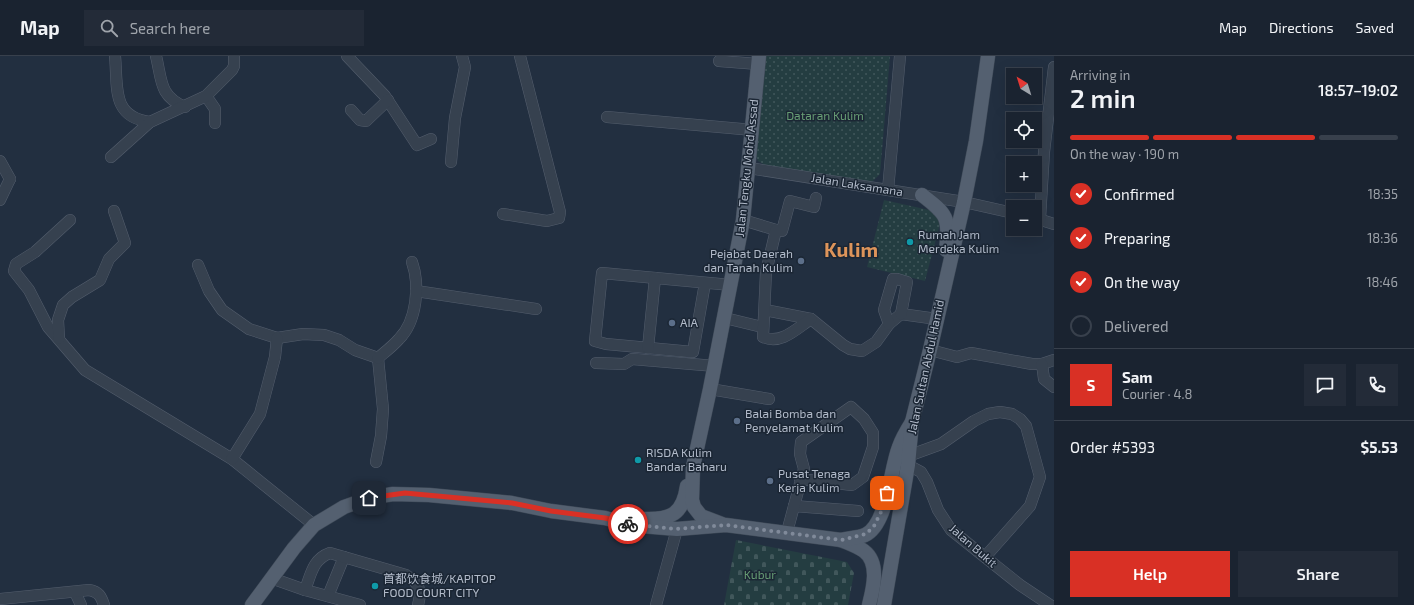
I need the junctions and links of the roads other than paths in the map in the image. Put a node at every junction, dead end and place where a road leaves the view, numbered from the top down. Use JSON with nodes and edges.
{"nodes":[{"id":1,"x":115,"y":56,"type":"edge"},
{"id":2,"x":156,"y":56,"type":"edge"},
{"id":3,"x":234,"y":56,"type":"edge"},
{"id":4,"x":347,"y":56,"type":"edge"},
{"id":5,"x":462,"y":56,"type":"edge"},
{"id":6,"x":520,"y":56,"type":"edge"},
{"id":7,"x":900,"y":56,"type":"edge"},
{"id":8,"x":988,"y":56,"type":"edge"},
{"id":9,"x":759,"y":60,"type":"edge"},
{"id":10,"x":719,"y":61,"type":"dead end"},
{"id":11,"x":1054,"y":67,"type":"edge"},
{"id":12,"x":206,"y":96,"type":"junction"},
{"id":13,"x":388,"y":100,"type":"junction"},
{"id":14,"x":185,"y":107,"type":"junction"},
{"id":15,"x":351,"y":110,"type":"dead end"},
{"id":16,"x":607,"y":117,"type":"dead end"},
{"id":17,"x":150,"y":122,"type":"junction"},
{"id":18,"x":215,"y":124,"type":"dead end"},
{"id":19,"x":752,"y":130,"type":"junction"},
{"id":20,"x":431,"y":139,"type":"dead end"},
{"id":21,"x":111,"y":157,"type":"dead end"},
{"id":22,"x":0,"y":161,"type":"edge"},
{"id":23,"x":451,"y":162,"type":"dead end"},
{"id":24,"x":749,"y":168,"type":"junction"},
{"id":25,"x":10,"y":178,"type":"junction"},
{"id":26,"x":0,"y":186,"type":"edge"},
{"id":27,"x":888,"y":190,"type":"junction"},
{"id":28,"x":922,"y":195,"type":"junction"},
{"id":29,"x":816,"y":198,"type":"dead end"},
{"id":30,"x":0,"y":200,"type":"edge"},
{"id":31,"x":1040,"y":200,"type":"edge"},
{"id":32,"x":964,"y":202,"type":"junction"},
{"id":33,"x":114,"y":211,"type":"dead end"},
{"id":34,"x":1006,"y":211,"type":"edge"},
{"id":35,"x":503,"y":214,"type":"dead end"},
{"id":36,"x":70,"y":220,"type":"dead end"},
{"id":37,"x":743,"y":220,"type":"junction"},
{"id":38,"x":1042,"y":220,"type":"edge"},
{"id":39,"x":1054,"y":224,"type":"edge"},
{"id":40,"x":776,"y":230,"type":"junction"},
{"id":41,"x":412,"y":262,"type":"dead end"},
{"id":42,"x":198,"y":265,"type":"dead end"},
{"id":43,"x":946,"y":277,"type":"junction"},
{"id":44,"x":655,"y":278,"type":"junction"},
{"id":45,"x":705,"y":283,"type":"junction"},
{"id":46,"x":731,"y":285,"type":"junction"},
{"id":47,"x":416,"y":291,"type":"junction"},
{"id":48,"x":536,"y":309,"type":"dead end"},
{"id":49,"x":765,"y":310,"type":"junction"},
{"id":50,"x":901,"y":314,"type":"junction"},
{"id":51,"x":725,"y":318,"type":"junction"},
{"id":52,"x":811,"y":319,"type":"junction"},
{"id":53,"x":936,"y":319,"type":"junction"},
{"id":54,"x":889,"y":324,"type":"junction"},
{"id":55,"x":762,"y":327,"type":"junction"},
{"id":56,"x":59,"y":338,"type":"junction"},
{"id":57,"x":277,"y":338,"type":"junction"},
{"id":58,"x":648,"y":348,"type":"junction"},
{"id":59,"x":930,"y":350,"type":"junction"},
{"id":60,"x":378,"y":358,"type":"junction"},
{"id":61,"x":1054,"y":360,"type":"edge"},
{"id":62,"x":596,"y":363,"type":"dead end"},
{"id":63,"x":1042,"y":364,"type":"junction"},
{"id":64,"x":715,"y":366,"type":"junction"},
{"id":65,"x":1054,"y":387,"type":"edge"},
{"id":66,"x":710,"y":388,"type":"junction"},
{"id":67,"x":769,"y":399,"type":"dead end"},
{"id":68,"x":912,"y":422,"type":"junction"},
{"id":69,"x":232,"y":459,"type":"junction"},
{"id":70,"x":908,"y":461,"type":"junction"},
{"id":71,"x":376,"y":462,"type":"dead end"},
{"id":72,"x":693,"y":467,"type":"junction"},
{"id":73,"x":800,"y":479,"type":"junction"},
{"id":74,"x":794,"y":506,"type":"junction"},
{"id":75,"x":858,"y":511,"type":"dead end"},
{"id":76,"x":605,"y":518,"type":"junction"},
{"id":77,"x":314,"y":525,"type":"junction"},
{"id":78,"x":726,"y":525,"type":"junction"},
{"id":79,"x":676,"y":529,"type":"junction"},
{"id":80,"x":788,"y":532,"type":"junction"},
{"id":81,"x":841,"y":540,"type":"junction"},
{"id":82,"x":344,"y":557,"type":"junction"},
{"id":83,"x":985,"y":557,"type":"junction"},
{"id":84,"x":271,"y":578,"type":"junction"},
{"id":85,"x":305,"y":590,"type":"junction"},
{"id":86,"x":75,"y":592,"type":"junction"},
{"id":87,"x":328,"y":596,"type":"junction"},
{"id":88,"x":0,"y":599,"type":"edge"},
{"id":89,"x":1039,"y":601,"type":"edge"},
{"id":90,"x":81,"y":605,"type":"edge"},
{"id":91,"x":104,"y":605,"type":"edge"},
{"id":92,"x":252,"y":605,"type":"edge"},
{"id":93,"x":360,"y":605,"type":"edge"},
{"id":94,"x":418,"y":605,"type":"edge"},
{"id":95,"x":656,"y":605,"type":"edge"},
{"id":96,"x":869,"y":605,"type":"edge"},
{"id":97,"x":884,"y":605,"type":"edge"},
{"id":98,"x":1050,"y":605,"type":"edge"}],
"edges":[{"from":1,"to":17,"type":"street"},
{"from":2,"to":14,"type":"street"},
{"from":3,"to":12,"type":"street"},
{"from":4,"to":13,"type":"street"},
{"from":5,"to":23,"type":"street"},
{"from":6,"to":35,"type":"street"},
{"from":7,"to":27,"type":"street"},
{"from":8,"to":32,"type":"main road","name":"Jalan Sultan Abdul Hamid"},
{"from":9,"to":10,"type":"street"},
{"from":9,"to":19,"type":"main road","name":"Jalan Tengku Mohd Assad"},
{"from":11,"to":31,"type":"street"},
{"from":12,"to":14,"type":"street"},
{"from":12,"to":18,"type":"street"},
{"from":13,"to":15,"type":"street"},
{"from":13,"to":20,"type":"street"},
{"from":14,"to":17,"type":"street"},
{"from":16,"to":19,"type":"street"},
{"from":17,"to":21,"type":"street"},
{"from":19,"to":24,"type":"main road","name":"Jalan Tengku Mohd Assad"},
{"from":22,"to":25,"type":"street"},
{"from":24,"to":27,"type":"street","name":"Jalan Laksamana"},
{"from":24,"to":37,"type":"main road","name":"Jalan Tengku Mohd Assad"},
{"from":25,"to":26,"type":"street"},
{"from":25,"to":30,"type":"street"},
{"from":27,"to":28,"type":"street","name":"Jalan Laksamana"},
{"from":28,"to":32,"type":"street","name":"Jalan Laksamana"},
{"from":28,"to":43,"type":"main road"},
{"from":29,"to":40,"type":"street"},
{"from":32,"to":34,"type":"street","name":"Jalan Laksamana"},
{"from":32,"to":43,"type":"main road","name":"Jalan Sultan Abdul Hamid"},
{"from":33,"to":56,"type":"street"},
{"from":36,"to":56,"type":"street"},
{"from":37,"to":40,"type":"street"},
{"from":37,"to":46,"type":"main road","name":"Jalan Tengku Mohd Assad"},
{"from":38,"to":39,"type":"street"},
{"from":40,"to":49,"type":"street"},
{"from":41,"to":47,"type":"street"},
{"from":42,"to":57,"type":"street"},
{"from":43,"to":53,"type":"main road","name":"Jalan Sultan Abdul Hamid"},
{"from":44,"to":45,"type":"street"},
{"from":44,"to":58,"type":"street"},
{"from":44,"to":58,"type":"street"},
{"from":45,"to":46,"type":"street"},
{"from":45,"to":58,"type":"street"},
{"from":46,"to":51,"type":"main road","name":"Jalan Tengku Mohd Assad"},
{"from":47,"to":48,"type":"street"},
{"from":47,"to":60,"type":"street"},
{"from":49,"to":52,"type":"street"},
{"from":49,"to":55,"type":"street"},
{"from":50,"to":53,"type":"street"},
{"from":50,"to":54,"type":"street"},
{"from":50,"to":54,"type":"street"},
{"from":51,"to":55,"type":"street"},
{"from":51,"to":64,"type":"main road","name":"Jalan Tengku Mohd Assad"},
{"from":52,"to":54,"type":"street"},
{"from":52,"to":55,"type":"street"},
{"from":53,"to":59,"type":"main road","name":"Jalan Sultan Abdul Hamid"},
{"from":56,"to":69,"type":"street"},
{"from":57,"to":60,"type":"street"},
{"from":57,"to":69,"type":"street"},
{"from":59,"to":63,"type":"street"},
{"from":59,"to":68,"type":"main road","name":"Jalan Sultan Abdul Hamid"},
{"from":60,"to":71,"type":"street"},
{"from":61,"to":63,"type":"street"},
{"from":62,"to":64,"type":"street"},
{"from":63,"to":65,"type":"street"},
{"from":64,"to":66,"type":"main road","name":"Jalan Tengku Mohd Assad"},
{"from":66,"to":67,"type":"street"},
{"from":66,"to":72,"type":"main road","name":"Jalan Tengku Mohd Assad"},
{"from":68,"to":70,"type":"main road","name":"Jalan Sultan Abdul Hamid"},
{"from":68,"to":81,"type":"main road"},
{"from":69,"to":77,"type":"street"},
{"from":70,"to":83,"type":"street","name":"Jalan Bukit"},
{"from":70,"to":83,"type":"street"},
{"from":70,"to":97,"type":"main road","name":"Jalan Sultan Abdul Hamid"},
{"from":72,"to":76,"type":"main road","name":"Jalan Tengku Mohd Assad"},
{"from":72,"to":78,"type":"main road","name":"Jalan Tengku Mohd Assad"},
{"from":73,"to":73,"type":"street"},
{"from":73,"to":74,"type":"street"},
{"from":74,"to":75,"type":"street"},
{"from":74,"to":80,"type":"street"},
{"from":76,"to":77,"type":"main road"},
{"from":76,"to":79,"type":"main road"},
{"from":77,"to":84,"type":"main road"},
{"from":78,"to":79,"type":"main road"},
{"from":78,"to":80,"type":"main road"},
{"from":79,"to":95,"type":"street"},
{"from":80,"to":81,"type":"main road"},
{"from":81,"to":96,"type":"main road"},
{"from":82,"to":85,"type":"street"},
{"from":82,"to":87,"type":"street"},
{"from":82,"to":94,"type":"street"},
{"from":83,"to":89,"type":"street","name":"Jalan Bukit"},
{"from":84,"to":85,"type":"street"},
{"from":84,"to":92,"type":"main road"},
{"from":85,"to":87,"type":"street"},
{"from":86,"to":88,"type":"street"},
{"from":86,"to":90,"type":"street"},
{"from":86,"to":91,"type":"street"},
{"from":87,"to":93,"type":"street"},
{"from":89,"to":98,"type":"street","name":"Jalan Bukit"}]}
